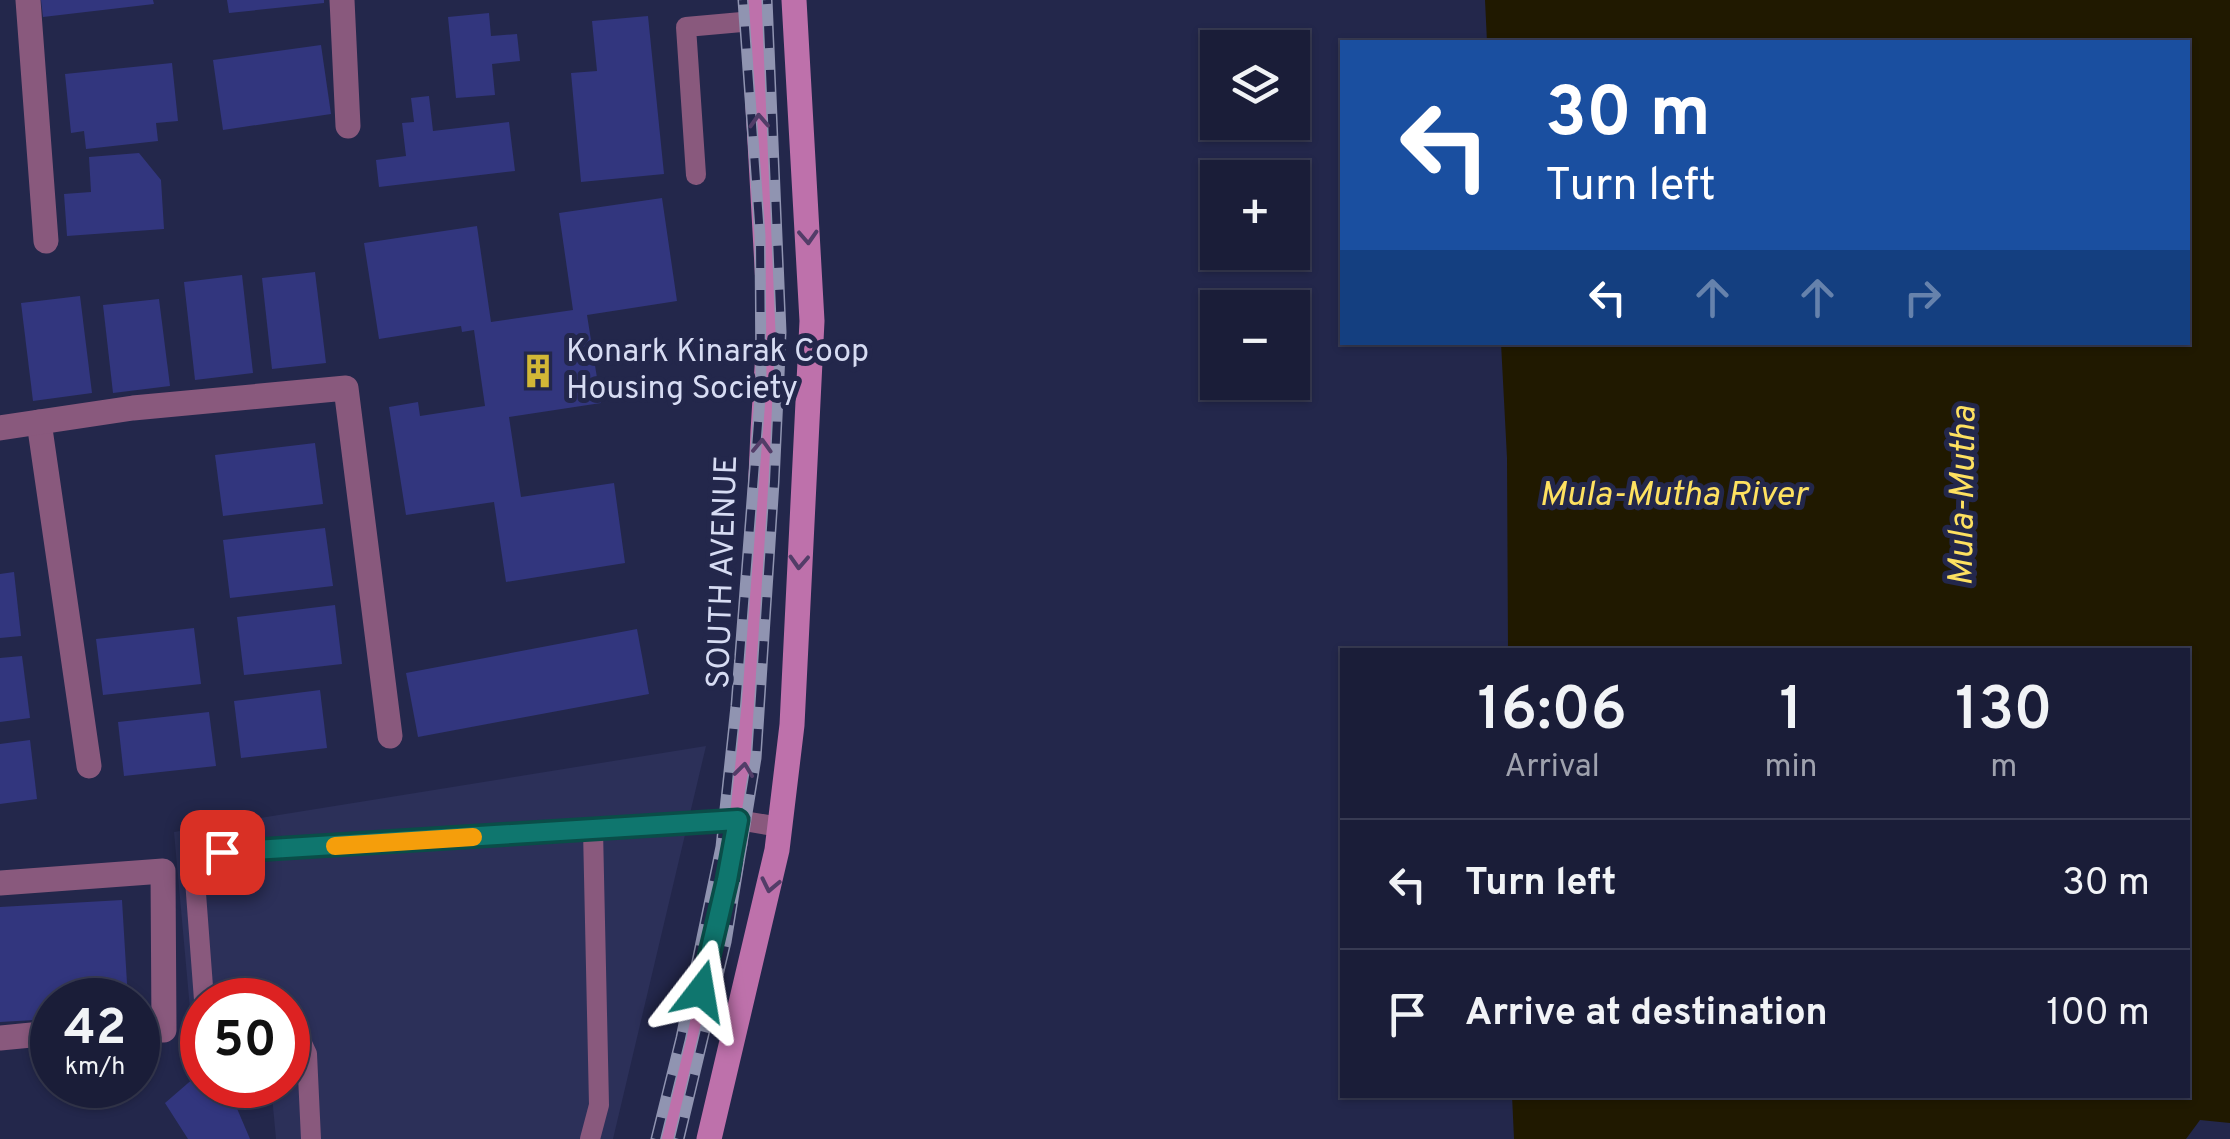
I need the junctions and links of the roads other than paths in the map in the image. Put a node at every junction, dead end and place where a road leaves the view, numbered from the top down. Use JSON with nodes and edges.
{"nodes":[{"id":1,"x":28,"y":0,"type":"edge"},
{"id":2,"x":342,"y":0,"type":"edge"},
{"id":3,"x":794,"y":0,"type":"edge"},
{"id":4,"x":753,"y":10,"type":"edge"},
{"id":5,"x":348,"y":126,"type":"dead end"},
{"id":6,"x":696,"y":175,"type":"dead end"},
{"id":7,"x":46,"y":241,"type":"dead end"},
{"id":8,"x":39,"y":422,"type":"junction"},
{"id":9,"x":0,"y":428,"type":"edge"},
{"id":10,"x":390,"y":736,"type":"dead end"},
{"id":11,"x":89,"y":766,"type":"dead end"},
{"id":12,"x":738,"y":820,"type":"junction"},
{"id":13,"x":780,"y":827,"type":"junction"},
{"id":14,"x":594,"y":830,"type":"junction"},
{"id":15,"x":0,"y":883,"type":"edge"},
{"id":16,"x":202,"y":978,"type":"edge"},
{"id":17,"x":160,"y":1030,"type":"edge"},
{"id":18,"x":30,"y":1035,"type":"edge"},
{"id":19,"x":0,"y":1038,"type":"edge"},
{"id":20,"x":310,"y":1108,"type":"edge"},
{"id":21,"x":311,"y":1139,"type":"edge"},
{"id":22,"x":590,"y":1139,"type":"edge"},
{"id":23,"x":665,"y":1139,"type":"edge"},
{"id":24,"x":709,"y":1139,"type":"edge"}],
"edges":[{"from":1,"to":7,"type":"street"},
{"from":2,"to":5,"type":"street"},
{"from":3,"to":13,"type":"main road","one_way":true},
{"from":4,"to":6,"type":"lane"},
{"from":12,"to":4,"type":"main road","name":"SOUTH AVENUE","one_way":true},
{"from":8,"to":9,"type":"street"},
{"from":8,"to":10,"type":"street"},
{"from":8,"to":11,"type":"street"},
{"from":12,"to":13,"type":"lane"},
{"from":12,"to":14,"type":"lane"},
{"from":12,"to":23,"type":"main road","name":"SOUTH AVENUE"},
{"from":13,"to":24,"type":"main road","one_way":true},
{"from":14,"to":16,"type":"lane"},
{"from":14,"to":22,"type":"lane"},
{"from":15,"to":17,"type":"street"},
{"from":18,"to":19,"type":"street"},
{"from":20,"to":21,"type":"lane"}]}
